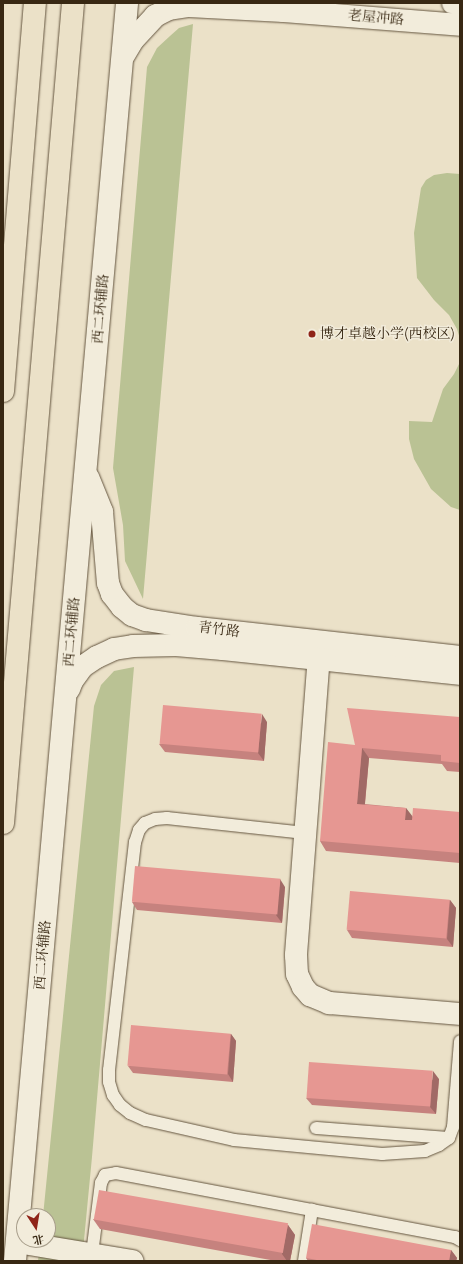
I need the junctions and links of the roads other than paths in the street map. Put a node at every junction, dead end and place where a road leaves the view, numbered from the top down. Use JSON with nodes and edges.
{"nodes":[{"id":1,"x":36,"y":3,"type":"edge"},
{"id":2,"x":73,"y":3,"type":"edge"},
{"id":3,"x":127,"y":3,"type":"edge"},
{"id":4,"x":452,"y":3,"type":"edge"},
{"id":5,"x":460,"y":4,"type":"edge"},
{"id":6,"x":460,"y":25,"type":"edge"},
{"id":7,"x":122,"y":58,"type":"junction"},
{"id":8,"x":3,"y":391,"type":"edge"},
{"id":9,"x":86,"y":474,"type":"junction"},
{"id":10,"x":319,"y":651,"type":"junction"},
{"id":11,"x":460,"y":657,"type":"edge"},
{"id":12,"x":460,"y":674,"type":"edge"},
{"id":13,"x":65,"y":700,"type":"junction"},
{"id":14,"x":3,"y":823,"type":"edge"},
{"id":15,"x":305,"y":833,"type":"junction"},
{"id":16,"x":460,"y":1014,"type":"edge"},
{"id":17,"x":460,"y":1040,"type":"edge"},
{"id":18,"x":316,"y":1128,"type":"dead end"},
{"id":19,"x":449,"y":1138,"type":"junction"},
{"id":20,"x":312,"y":1210,"type":"junction"},
{"id":21,"x":460,"y":1240,"type":"edge"},
{"id":22,"x":16,"y":1251,"type":"edge"},
{"id":23,"x":103,"y":1257,"type":"edge"},
{"id":24,"x":132,"y":1261,"type":"edge"},
{"id":25,"x":304,"y":1261,"type":"edge"}],
"edges":[{"from":1,"to":8,"type":"highway"},
{"from":2,"to":14,"type":"highway"},
{"from":3,"to":7,"type":"street","name":"西二环辅路"},
{"from":4,"to":5,"type":"street"},
{"from":6,"to":7,"type":"street","name":"老屋冲路"},
{"from":7,"to":9,"type":"street","name":"西二环辅路"},
{"from":9,"to":10,"type":"street","name":"青竹路"},
{"from":9,"to":13,"type":"street","name":"西二环辅路"},
{"from":10,"to":11,"type":"street","name":"青竹路"},
{"from":10,"to":12,"type":"street","name":"青竹路"},
{"from":10,"to":13,"type":"street","name":"青竹路"},
{"from":10,"to":15,"type":"street"},
{"from":13,"to":22,"type":"street","name":"西二环辅路"},
{"from":15,"to":16,"type":"street"},
{"from":15,"to":19,"type":"lane"},
{"from":17,"to":19,"type":"lane"},
{"from":18,"to":19,"type":"lane"},
{"from":20,"to":21,"type":"lane"},
{"from":20,"to":23,"type":"lane"},
{"from":20,"to":25,"type":"lane"},
{"from":22,"to":23,"type":"street"},
{"from":23,"to":24,"type":"street"}]}
